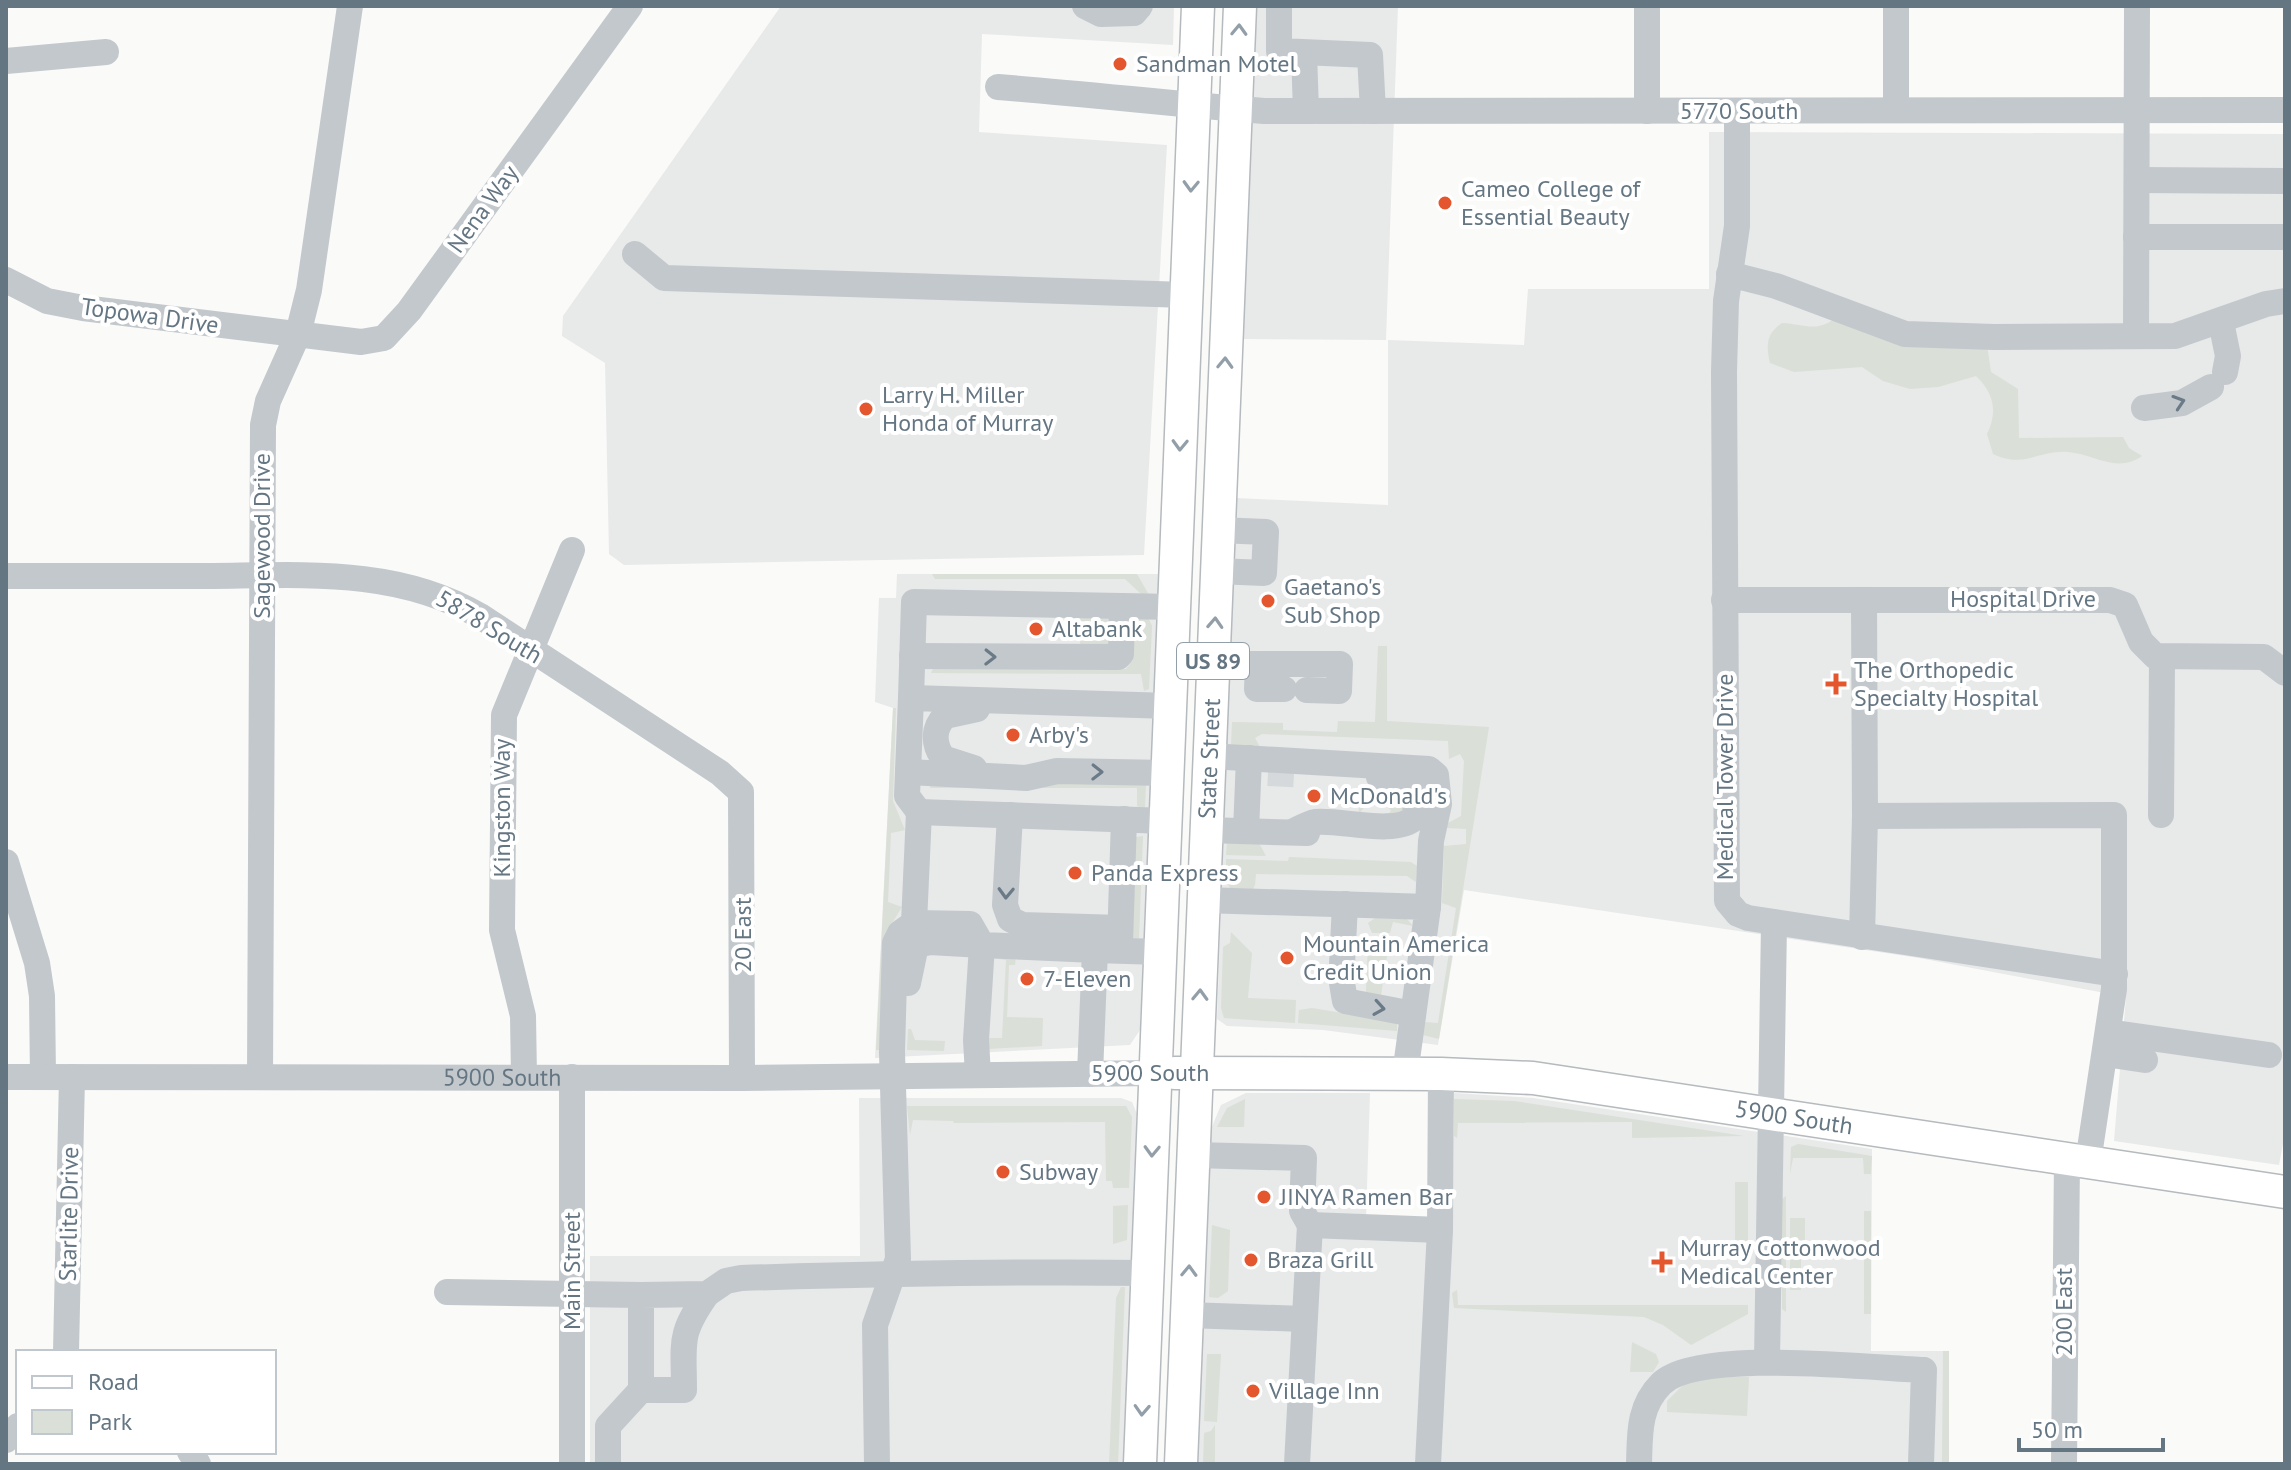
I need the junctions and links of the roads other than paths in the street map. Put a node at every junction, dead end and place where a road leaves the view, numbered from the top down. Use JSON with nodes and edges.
{"nodes":[{"id":1,"x":350,"y":6,"type":"edge"},
{"id":2,"x":630,"y":6,"type":"edge"},
{"id":3,"x":1085,"y":6,"type":"edge"},
{"id":4,"x":1140,"y":6,"type":"edge"},
{"id":5,"x":1198,"y":6,"type":"edge"},
{"id":6,"x":1240,"y":6,"type":"edge"},
{"id":7,"x":1279,"y":6,"type":"edge"},
{"id":8,"x":1647,"y":6,"type":"edge"},
{"id":9,"x":1896,"y":6,"type":"edge"},
{"id":10,"x":2137,"y":6,"type":"edge"},
{"id":11,"x":106,"y":52,"type":"dead end"},
{"id":12,"x":1304,"y":53,"type":"junction"},
{"id":13,"x":6,"y":61,"type":"edge"},
{"id":14,"x":998,"y":87,"type":"dead end"},
{"id":15,"x":1194,"y":108,"type":"junction"},
{"id":16,"x":1235,"y":109,"type":"junction"},
{"id":17,"x":1896,"y":110,"type":"junction"},
{"id":18,"x":2137,"y":110,"type":"junction"},
{"id":19,"x":2285,"y":110,"type":"edge"},
{"id":20,"x":1306,"y":111,"type":"junction"},
{"id":21,"x":1373,"y":111,"type":"junction"},
{"id":22,"x":1647,"y":111,"type":"junction"},
{"id":23,"x":1737,"y":111,"type":"junction"},
{"id":24,"x":2137,"y":180,"type":"junction"},
{"id":25,"x":2285,"y":181,"type":"edge"},
{"id":26,"x":2136,"y":237,"type":"junction"},
{"id":27,"x":2285,"y":237,"type":"edge"},
{"id":28,"x":635,"y":254,"type":"dead end"},
{"id":29,"x":1729,"y":274,"type":"junction"},
{"id":30,"x":6,"y":280,"type":"edge"},
{"id":31,"x":1186,"y":295,"type":"junction"},
{"id":32,"x":2285,"y":301,"type":"edge"},
{"id":33,"x":2221,"y":322,"type":"junction"},
{"id":34,"x":298,"y":334,"type":"junction"},
{"id":35,"x":2136,"y":336,"type":"junction"},
{"id":36,"x":2144,"y":408,"type":"dead end"},
{"id":37,"x":1218,"y":530,"type":"junction"},
{"id":38,"x":572,"y":550,"type":"dead end"},
{"id":39,"x":1217,"y":571,"type":"junction"},
{"id":40,"x":262,"y":575,"type":"junction"},
{"id":41,"x":6,"y":576,"type":"edge"},
{"id":42,"x":1724,"y":600,"type":"junction"},
{"id":43,"x":1864,"y":600,"type":"junction"},
{"id":44,"x":1122,"y":606,"type":"junction"},
{"id":45,"x":1174,"y":607,"type":"junction"},
{"id":46,"x":529,"y":650,"type":"junction"},
{"id":47,"x":912,"y":656,"type":"junction"},
{"id":48,"x":2162,"y":659,"type":"junction"},
{"id":49,"x":1213,"y":664,"type":"junction"},
{"id":50,"x":2285,"y":673,"type":"edge"},
{"id":51,"x":1258,"y":677,"type":"junction"},
{"id":52,"x":911,"y":698,"type":"junction"},
{"id":53,"x":1048,"y":704,"type":"junction"},
{"id":54,"x":1170,"y":706,"type":"junction"},
{"id":55,"x":1210,"y":756,"type":"junction"},
{"id":56,"x":1258,"y":766,"type":"junction"},
{"id":57,"x":908,"y":772,"type":"junction"},
{"id":58,"x":1167,"y":773,"type":"junction"},
{"id":59,"x":1042,"y":774,"type":"junction"},
{"id":60,"x":1307,"y":775,"type":"tunnel mouth"},
{"id":61,"x":741,"y":792,"type":"joint"},
{"id":62,"x":919,"y":812,"type":"junction"},
{"id":63,"x":1010,"y":815,"type":"junction"},
{"id":64,"x":2161,"y":815,"type":"dead end"},
{"id":65,"x":1865,"y":816,"type":"junction"},
{"id":66,"x":1415,"y":818,"type":"junction"},
{"id":67,"x":1124,"y":819,"type":"junction"},
{"id":68,"x":1165,"y":821,"type":"junction"},
{"id":69,"x":1206,"y":830,"type":"junction"},
{"id":70,"x":1246,"y":831,"type":"junction"},
{"id":71,"x":1292,"y":832,"type":"junction"},
{"id":72,"x":1431,"y":841,"type":"junction"},
{"id":73,"x":6,"y":862,"type":"edge"},
{"id":74,"x":1203,"y":900,"type":"junction"},
{"id":75,"x":1345,"y":904,"type":"junction"},
{"id":76,"x":1428,"y":907,"type":"junction"},
{"id":77,"x":914,"y":923,"type":"junction"},
{"id":78,"x":1774,"y":923,"type":"junction"},
{"id":79,"x":1862,"y":937,"type":"junction"},
{"id":80,"x":1112,"y":943,"type":"junction"},
{"id":81,"x":982,"y":945,"type":"junction"},
{"id":82,"x":1160,"y":952,"type":"junction"},
{"id":83,"x":2115,"y":974,"type":"junction"},
{"id":84,"x":894,"y":995,"type":"junction"},
{"id":85,"x":1413,"y":1014,"type":"junction"},
{"id":86,"x":2107,"y":1043,"type":"junction"},
{"id":87,"x":2269,"y":1055,"type":"dead end"},
{"id":88,"x":2145,"y":1060,"type":"dead end"},
{"id":89,"x":1156,"y":1073,"type":"junction"},
{"id":90,"x":1197,"y":1073,"type":"junction"},
{"id":91,"x":1090,"y":1074,"type":"junction"},
{"id":92,"x":1405,"y":1074,"type":"junction"},
{"id":93,"x":1441,"y":1074,"type":"junction"},
{"id":94,"x":978,"y":1075,"type":"junction"},
{"id":95,"x":6,"y":1077,"type":"edge"},
{"id":96,"x":43,"y":1077,"type":"junction"},
{"id":97,"x":72,"y":1077,"type":"junction"},
{"id":98,"x":260,"y":1077,"type":"junction"},
{"id":99,"x":524,"y":1077,"type":"junction"},
{"id":100,"x":572,"y":1077,"type":"junction"},
{"id":101,"x":895,"y":1077,"type":"junction"},
{"id":102,"x":742,"y":1078,"type":"junction"},
{"id":103,"x":1770,"y":1113,"type":"junction"},
{"id":104,"x":1194,"y":1155,"type":"junction"},
{"id":105,"x":2078,"y":1161,"type":"junction"},
{"id":106,"x":2285,"y":1192,"type":"edge"},
{"id":107,"x":1310,"y":1225,"type":"junction"},
{"id":108,"x":1440,"y":1230,"type":"junction"},
{"id":109,"x":1147,"y":1273,"type":"junction"},
{"id":110,"x":891,"y":1275,"type":"junction"},
{"id":111,"x":447,"y":1292,"type":"dead end"},
{"id":112,"x":572,"y":1293,"type":"junction"},
{"id":113,"x":707,"y":1294,"type":"junction"},
{"id":114,"x":641,"y":1295,"type":"junction"},
{"id":115,"x":1187,"y":1315,"type":"junction"},
{"id":116,"x":1304,"y":1319,"type":"junction"},
{"id":117,"x":66,"y":1350,"type":"edge"},
{"id":118,"x":1767,"y":1361,"type":"junction"},
{"id":119,"x":641,"y":1390,"type":"junction"},
{"id":120,"x":608,"y":1426,"type":"junction"},
{"id":121,"x":572,"y":1427,"type":"junction"},
{"id":122,"x":572,"y":1464,"type":"edge"},
{"id":123,"x":608,"y":1464,"type":"edge"},
{"id":124,"x":877,"y":1464,"type":"edge"},
{"id":125,"x":1140,"y":1464,"type":"edge"},
{"id":126,"x":1181,"y":1464,"type":"edge"},
{"id":127,"x":1297,"y":1464,"type":"edge"},
{"id":128,"x":1428,"y":1464,"type":"edge"},
{"id":129,"x":1639,"y":1464,"type":"edge"},
{"id":130,"x":1921,"y":1464,"type":"edge"},
{"id":131,"x":2064,"y":1464,"type":"edge"}],
"edges":[{"from":1,"to":34,"type":"street","name":"Sagewood Drive"},
{"from":2,"to":34,"type":"street","name":"Nena Way"},
{"from":3,"to":4,"type":"street"},
{"from":5,"to":15,"type":"main road","name":"State Street","number":"US 89"},
{"from":16,"to":6,"type":"main road","name":"State Street","number":"US 89","one_way":true},
{"from":7,"to":12,"type":"street"},
{"from":8,"to":22,"type":"street"},
{"from":9,"to":17,"type":"street"},
{"from":10,"to":18,"type":"street"},
{"from":11,"to":13,"type":"street"},
{"from":12,"to":20,"type":"street"},
{"from":12,"to":21,"type":"street"},
{"from":14,"to":15,"type":"street","name":"5770 South"},
{"from":15,"to":16,"type":"street","name":"5770 South"},
{"from":15,"to":31,"type":"main road","name":"State Street","number":"US 89","one_way":true},
{"from":16,"to":20,"type":"street","name":"5770 South"},
{"from":37,"to":16,"type":"main road","name":"State Street","number":"US 89","one_way":true},
{"from":17,"to":18,"type":"street","name":"5770 South"},
{"from":17,"to":23,"type":"street","name":"5770 South"},
{"from":18,"to":19,"type":"street","name":"5770 South"},
{"from":18,"to":24,"type":"street"},
{"from":20,"to":21,"type":"street","name":"5770 South"},
{"from":21,"to":22,"type":"street","name":"5770 South"},
{"from":22,"to":23,"type":"street","name":"5770 South"},
{"from":23,"to":29,"type":"street","name":"Medical Tower Drive"},
{"from":24,"to":25,"type":"street"},
{"from":24,"to":26,"type":"street"},
{"from":26,"to":27,"type":"street"},
{"from":26,"to":35,"type":"street"},
{"from":28,"to":31,"type":"street"},
{"from":29,"to":35,"type":"street"},
{"from":29,"to":42,"type":"street","name":"Medical Tower Drive"},
{"from":30,"to":34,"type":"street","name":"Topowa Drive"},
{"from":31,"to":45,"type":"main road","name":"State Street","number":"US 89","one_way":true},
{"from":32,"to":33,"type":"street"},
{"from":33,"to":35,"type":"street"},
{"from":36,"to":33,"type":"street","one_way":true},
{"from":34,"to":40,"type":"street","name":"Sagewood Drive"},
{"from":37,"to":39,"type":"main road","name":"State Street","number":"US 89"},
{"from":37,"to":39,"type":"street"},
{"from":38,"to":46,"type":"street","name":"Kingston Way"},
{"from":49,"to":39,"type":"main road","name":"State Street","number":"US 89","one_way":true},
{"from":40,"to":41,"type":"street","name":"5878 South"},
{"from":40,"to":46,"type":"street","name":"5878 South"},
{"from":40,"to":98,"type":"street","name":"Sagewood Drive"},
{"from":42,"to":43,"type":"street","name":"Hospital Drive"},
{"from":42,"to":78,"type":"street","name":"Medical Tower Drive"},
{"from":43,"to":48,"type":"street","name":"Hospital Drive"},
{"from":43,"to":65,"type":"street"},
{"from":44,"to":45,"type":"street"},
{"from":47,"to":44,"type":"street","one_way":true},
{"from":44,"to":47,"type":"street"},
{"from":45,"to":54,"type":"main road","name":"State Street","number":"US 89"},
{"from":46,"to":61,"type":"street","name":"5878 South"},
{"from":46,"to":99,"type":"street","name":"Kingston Way"},
{"from":47,"to":52,"type":"street"},
{"from":48,"to":50,"type":"street"},
{"from":48,"to":64,"type":"street"},
{"from":49,"to":51,"type":"street"},
{"from":49,"to":55,"type":"main road","name":"State Street","number":"US 89"},
{"from":51,"to":51,"type":"street"},
{"from":52,"to":53,"type":"street"},
{"from":52,"to":57,"type":"street"},
{"from":53,"to":54,"type":"street"},
{"from":53,"to":59,"type":"street"},
{"from":54,"to":58,"type":"main road","name":"State Street","number":"US 89"},
{"from":55,"to":56,"type":"street"},
{"from":55,"to":69,"type":"main road","name":"State Street","number":"US 89"},
{"from":56,"to":70,"type":"street"},
{"from":56,"to":72,"type":"street"},
{"from":57,"to":59,"type":"street"},
{"from":57,"to":62,"type":"street"},
{"from":59,"to":58,"type":"street","one_way":true},
{"from":58,"to":68,"type":"main road","name":"State Street","number":"US 89"},
{"from":60,"to":66,"type":"street"},
{"from":61,"to":102,"type":"street","name":"20 East"},
{"from":62,"to":63,"type":"street"},
{"from":62,"to":77,"type":"street"},
{"from":63,"to":67,"type":"street"},
{"from":63,"to":80,"type":"street","one_way":true},
{"from":65,"to":79,"type":"street"},
{"from":65,"to":83,"type":"street"},
{"from":66,"to":71,"type":"street"},
{"from":66,"to":72,"type":"street"},
{"from":67,"to":68,"type":"street"},
{"from":67,"to":80,"type":"street"},
{"from":68,"to":82,"type":"main road","name":"State Street","number":"US 89"},
{"from":69,"to":70,"type":"street"},
{"from":69,"to":74,"type":"main road","name":"State Street","number":"US 89"},
{"from":70,"to":71,"type":"street"},
{"from":71,"to":72,"type":"street"},
{"from":72,"to":76,"type":"street"},
{"from":73,"to":96,"type":"street"},
{"from":74,"to":75,"type":"street"},
{"from":90,"to":74,"type":"main road","name":"State Street","number":"US 89","one_way":true},
{"from":75,"to":76,"type":"street"},
{"from":75,"to":85,"type":"street","one_way":true},
{"from":76,"to":85,"type":"street"},
{"from":77,"to":81,"type":"street"},
{"from":77,"to":84,"type":"street"},
{"from":78,"to":79,"type":"street","name":"Medical Tower Drive"},
{"from":78,"to":103,"type":"street"},
{"from":79,"to":83,"type":"street","name":"Medical Tower Drive"},
{"from":80,"to":81,"type":"street"},
{"from":80,"to":82,"type":"street"},
{"from":80,"to":91,"type":"street"},
{"from":81,"to":84,"type":"street"},
{"from":81,"to":94,"type":"street"},
{"from":82,"to":89,"type":"main road","name":"State Street","number":"US 89"},
{"from":83,"to":86,"type":"street"},
{"from":84,"to":101,"type":"street"},
{"from":85,"to":92,"type":"street"},
{"from":86,"to":87,"type":"street"},
{"from":86,"to":88,"type":"street"},
{"from":86,"to":105,"type":"street"},
{"from":89,"to":90,"type":"main road","name":"5900 South"},
{"from":89,"to":91,"type":"street","name":"5900 South"},
{"from":89,"to":109,"type":"main road","name":"State Street","number":"US 89","one_way":true},
{"from":90,"to":92,"type":"main road","name":"5900 South"},
{"from":90,"to":104,"type":"main road","name":"State Street","number":"US 89"},
{"from":91,"to":94,"type":"street","name":"5900 South"},
{"from":92,"to":93,"type":"main road","name":"5900 South"},
{"from":93,"to":103,"type":"main road","name":"5900 South"},
{"from":93,"to":108,"type":"street"},
{"from":94,"to":101,"type":"street","name":"5900 South"},
{"from":95,"to":96,"type":"street","name":"5900 South"},
{"from":96,"to":97,"type":"street","name":"5900 South"},
{"from":97,"to":98,"type":"street","name":"5900 South"},
{"from":97,"to":117,"type":"street","name":"Starlite Drive"},
{"from":98,"to":99,"type":"street","name":"5900 South"},
{"from":99,"to":100,"type":"street","name":"5900 South"},
{"from":100,"to":102,"type":"street","name":"5900 South"},
{"from":100,"to":112,"type":"street","name":"Main Street"},
{"from":101,"to":102,"type":"street","name":"5900 South"},
{"from":101,"to":110,"type":"street"},
{"from":103,"to":105,"type":"main road","name":"5900 South"},
{"from":103,"to":118,"type":"street"},
{"from":104,"to":107,"type":"street"},
{"from":115,"to":104,"type":"main road","name":"State Street","number":"US 89","one_way":true},
{"from":105,"to":106,"type":"main road","name":"5900 South"},
{"from":105,"to":131,"type":"street","name":"200 East"},
{"from":107,"to":108,"type":"street"},
{"from":107,"to":116,"type":"street"},
{"from":108,"to":128,"type":"street"},
{"from":109,"to":110,"type":"street"},
{"from":109,"to":125,"type":"main road","name":"State Street","number":"US 89","one_way":true},
{"from":110,"to":113,"type":"street"},
{"from":110,"to":124,"type":"street"},
{"from":111,"to":112,"type":"street"},
{"from":112,"to":114,"type":"street"},
{"from":112,"to":121,"type":"street","name":"Main Street"},
{"from":113,"to":114,"type":"street"},
{"from":113,"to":119,"type":"street"},
{"from":114,"to":119,"type":"street"},
{"from":115,"to":116,"type":"street"},
{"from":115,"to":126,"type":"main road","name":"State Street","number":"US 89"},
{"from":116,"to":127,"type":"street"},
{"from":118,"to":129,"type":"street"},
{"from":118,"to":130,"type":"street"},
{"from":119,"to":120,"type":"street"},
{"from":120,"to":121,"type":"street"},
{"from":120,"to":123,"type":"street"},
{"from":121,"to":122,"type":"street","name":"Main Street"}]}
